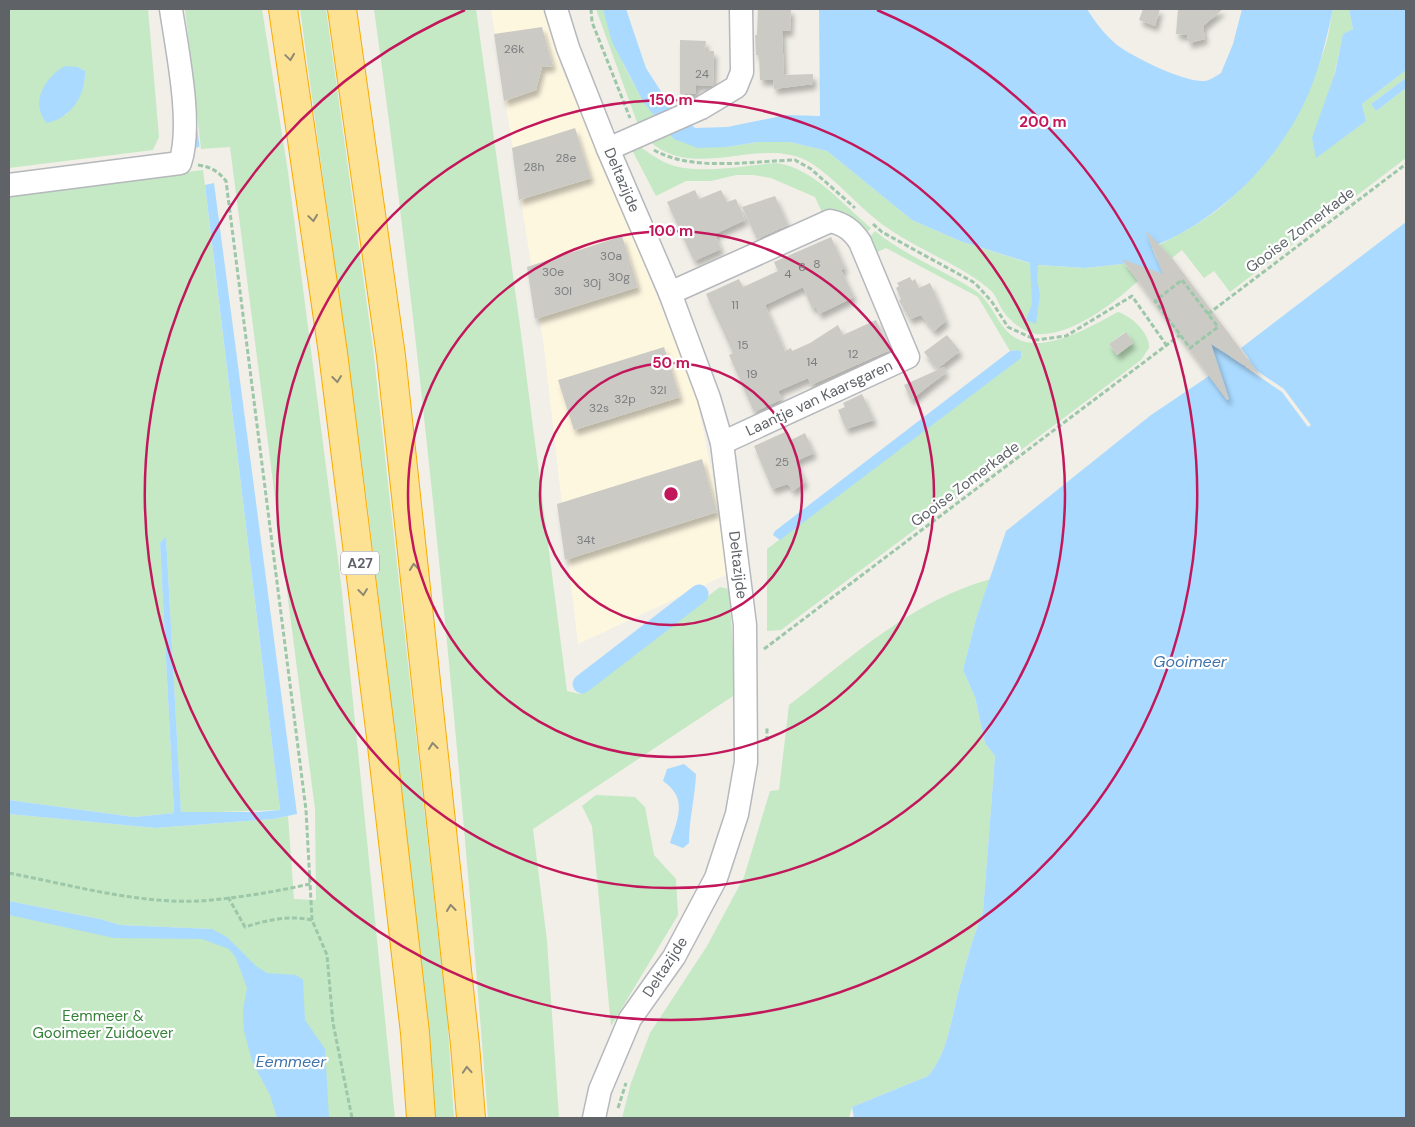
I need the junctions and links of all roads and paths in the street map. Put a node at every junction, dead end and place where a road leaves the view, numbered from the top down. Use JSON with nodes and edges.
{"nodes":[{"id":1,"x":171,"y":9,"type":"edge"},
{"id":2,"x":282,"y":9,"type":"edge"},
{"id":3,"x":342,"y":9,"type":"edge"},
{"id":4,"x":556,"y":9,"type":"edge"},
{"id":5,"x":590,"y":9,"type":"edge"},
{"id":6,"x":741,"y":9,"type":"edge"},
{"id":7,"x":644,"y":133,"type":"junction"},
{"id":8,"x":608,"y":149,"type":"junction"},
{"id":9,"x":180,"y":163,"type":"junction"},
{"id":10,"x":1406,"y":164,"type":"edge"},
{"id":11,"x":9,"y":185,"type":"edge"},
{"id":12,"x":861,"y":213,"type":"dead end"},
{"id":13,"x":868,"y":220,"type":"dead end"},
{"id":14,"x":670,"y":293,"type":"junction"},
{"id":15,"x":1208,"y":314,"type":"junction"},
{"id":16,"x":1180,"y":335,"type":"junction"},
{"id":17,"x":1167,"y":346,"type":"junction"},
{"id":18,"x":722,"y":443,"type":"junction"},
{"id":19,"x":763,"y":650,"type":"dead end"},
{"id":20,"x":9,"y":872,"type":"edge"},
{"id":21,"x":310,"y":884,"type":"junction"},
{"id":22,"x":228,"y":897,"type":"junction"},
{"id":23,"x":312,"y":920,"type":"junction"},
{"id":24,"x":352,"y":1118,"type":"edge"},
{"id":25,"x":422,"y":1118,"type":"edge"},
{"id":26,"x":471,"y":1118,"type":"edge"},
{"id":27,"x":594,"y":1118,"type":"edge"}],
"edges":[{"from":1,"to":9,"type":"street"},
{"from":2,"to":25,"type":"highway","number":"A27","one_way":true},
{"from":26,"to":3,"type":"highway","one_way":true},
{"from":4,"to":8,"type":"street","name":"Deltazijde"},
{"from":5,"to":7,"type":"path"},
{"from":6,"to":7,"type":"street"},
{"from":7,"to":8,"type":"street"},
{"from":7,"to":12,"type":"path"},
{"from":8,"to":14,"type":"street","name":"Deltazijde"},
{"from":9,"to":11,"type":"street"},
{"from":9,"to":21,"type":"path"},
{"from":10,"to":15,"type":"path","name":"Gooise Zomerkade"},
{"from":13,"to":17,"type":"path"},
{"from":14,"to":18,"type":"street","name":"Deltazijde"},
{"from":14,"to":18,"type":"street","name":"Laantje van Kaarsgaren"},
{"from":15,"to":16,"type":"path"},
{"from":15,"to":16,"type":"path"},
{"from":16,"to":17,"type":"path","name":"Gooise Zomerkade"},
{"from":17,"to":19,"type":"path","name":"Gooise Zomerkade"},
{"from":18,"to":27,"type":"street","name":"Deltazijde"},
{"from":20,"to":22,"type":"path"},
{"from":21,"to":22,"type":"path"},
{"from":21,"to":23,"type":"path"},
{"from":22,"to":23,"type":"path"},
{"from":23,"to":24,"type":"path"}]}
